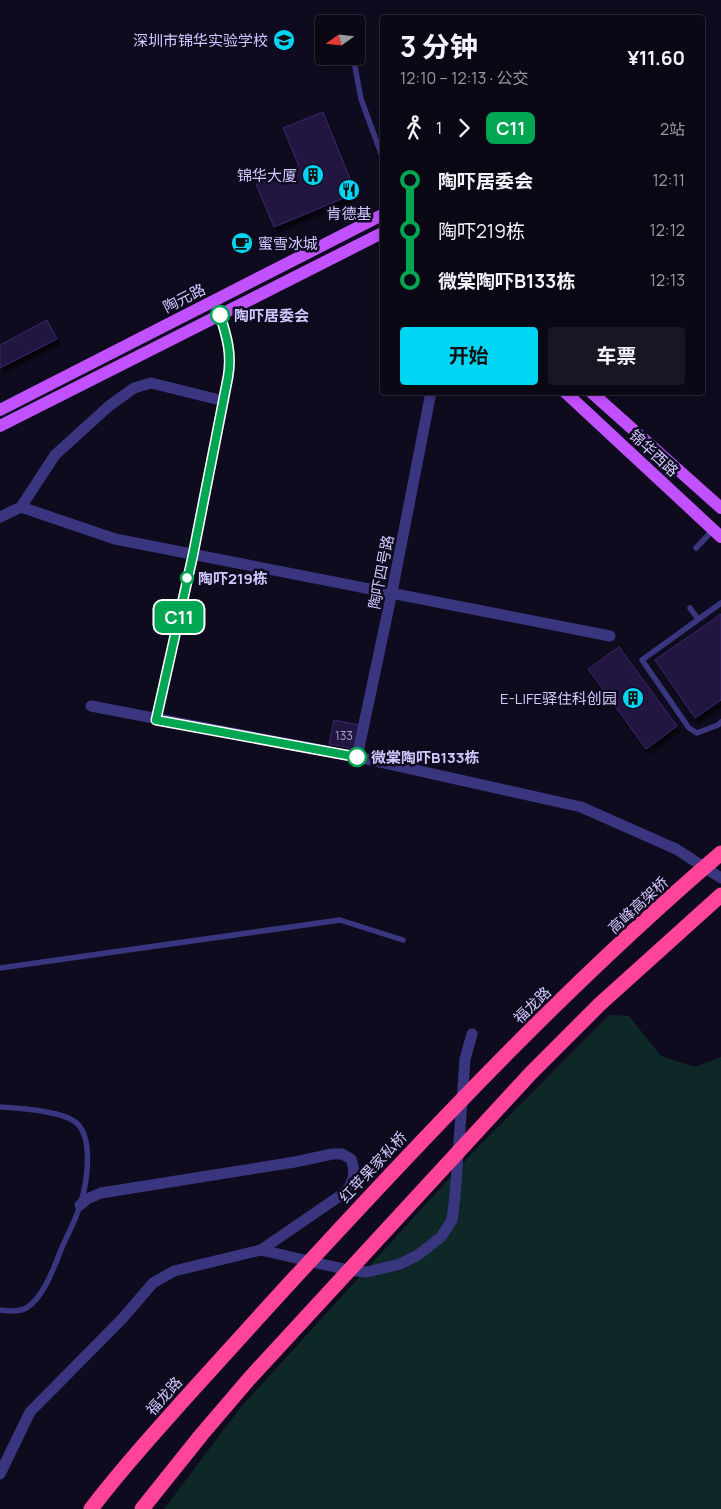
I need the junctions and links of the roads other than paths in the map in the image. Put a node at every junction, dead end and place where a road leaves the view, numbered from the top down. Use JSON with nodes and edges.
{"nodes":[{"id":1,"x":355,"y":65,"type":"edge"},
{"id":2,"x":380,"y":151,"type":"edge"},
{"id":3,"x":380,"y":216,"type":"edge"},
{"id":4,"x":380,"y":234,"type":"edge"},
{"id":5,"x":220,"y":315,"type":"junction"},
{"id":6,"x":430,"y":395,"type":"edge"},
{"id":7,"x":568,"y":395,"type":"edge"},
{"id":8,"x":594,"y":395,"type":"edge"},
{"id":9,"x":224,"y":401,"type":"junction"},
{"id":10,"x":0,"y":410,"type":"edge"},
{"id":11,"x":0,"y":426,"type":"edge"},
{"id":12,"x":21,"y":507,"type":"junction"},
{"id":13,"x":721,"y":508,"type":"edge"},
{"id":14,"x":0,"y":517,"type":"edge"},
{"id":15,"x":717,"y":534,"type":"edge"},
{"id":16,"x":696,"y":548,"type":"dead end"},
{"id":17,"x":193,"y":555,"type":"junction"},
{"id":18,"x":392,"y":592,"type":"junction"},
{"id":19,"x":721,"y":603,"type":"edge"},
{"id":20,"x":690,"y":608,"type":"dead end"},
{"id":21,"x":698,"y":619,"type":"junction"},
{"id":22,"x":610,"y":636,"type":"dead end"},
{"id":23,"x":91,"y":706,"type":"dead end"},
{"id":24,"x":156,"y":720,"type":"junction"},
{"id":25,"x":721,"y":722,"type":"edge"},
{"id":26,"x":357,"y":757,"type":"junction"},
{"id":27,"x":721,"y":853,"type":"edge"},
{"id":28,"x":721,"y":878,"type":"edge"},
{"id":29,"x":721,"y":896,"type":"edge"},
{"id":30,"x":403,"y":940,"type":"dead end"},
{"id":31,"x":0,"y":968,"type":"edge"},
{"id":32,"x":580,"y":982,"type":"joint"},
{"id":33,"x":472,"y":1034,"type":"dead end"},
{"id":34,"x":509,"y":1052,"type":"joint"},
{"id":35,"x":0,"y":1107,"type":"edge"},
{"id":36,"x":80,"y":1205,"type":"junction"},
{"id":37,"x":261,"y":1250,"type":"junction"},
{"id":38,"x":266,"y":1308,"type":"joint"},
{"id":39,"x":0,"y":1310,"type":"edge"},
{"id":40,"x":0,"y":1474,"type":"edge"},
{"id":41,"x":91,"y":1509,"type":"edge"},
{"id":42,"x":142,"y":1509,"type":"edge"}],
"edges":[{"from":1,"to":2,"type":"lane"},
{"from":3,"to":10,"type":"main road","name":"陶元路"},
{"from":4,"to":5,"type":"main road","name":"陶元路"},
{"from":5,"to":9,"type":"street"},
{"from":5,"to":11,"type":"main road","name":"陶元路"},
{"from":6,"to":18,"type":"street","name":"陶吓四号路"},
{"from":7,"to":15,"type":"main road","name":"锦华西路"},
{"from":8,"to":13,"type":"main road","name":"锦华西路"},
{"from":9,"to":12,"type":"street"},
{"from":9,"to":17,"type":"street"},
{"from":12,"to":14,"type":"street"},
{"from":12,"to":17,"type":"street"},
{"from":15,"to":16,"type":"lane"},
{"from":17,"to":18,"type":"street"},
{"from":17,"to":24,"type":"street"},
{"from":18,"to":22,"type":"street"},
{"from":18,"to":26,"type":"street","name":"陶吓四号路"},
{"from":19,"to":21,"type":"lane"},
{"from":20,"to":21,"type":"lane"},
{"from":21,"to":25,"type":"lane"},
{"from":23,"to":24,"type":"street"},
{"from":24,"to":26,"type":"street"},
{"from":26,"to":28,"type":"street"},
{"from":27,"to":32,"type":"highway","name":"高峰高架桥"},
{"from":29,"to":42,"type":"highway"},
{"from":30,"to":31,"type":"lane"},
{"from":32,"to":34,"type":"highway","name":"福龙路"},
{"from":33,"to":37,"type":"street"},
{"from":34,"to":38,"type":"highway","name":"红苹果家私桥"},
{"from":35,"to":36,"type":"lane"},
{"from":36,"to":37,"type":"street"},
{"from":36,"to":39,"type":"lane"},
{"from":37,"to":40,"type":"street"},
{"from":38,"to":41,"type":"highway","name":"福龙路"}]}
